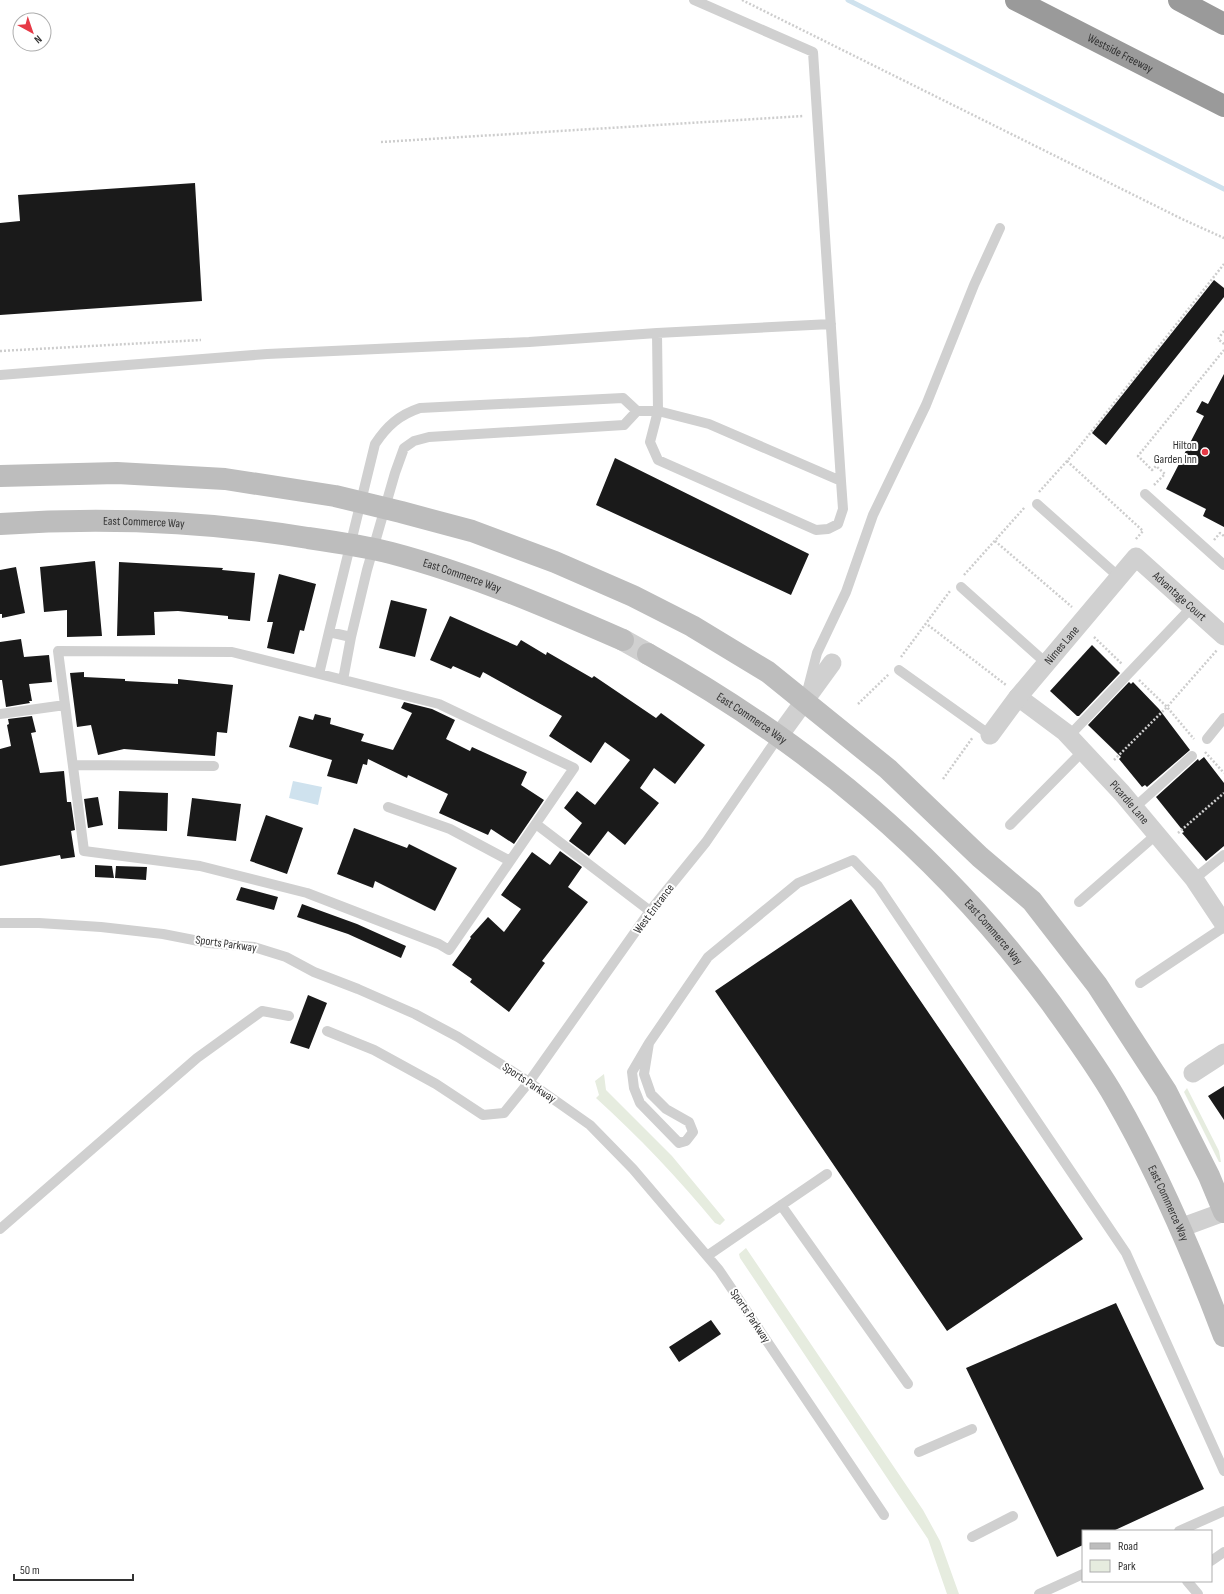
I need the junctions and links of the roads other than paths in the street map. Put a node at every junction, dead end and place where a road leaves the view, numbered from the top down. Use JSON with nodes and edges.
{"nodes":[{"id":1,"x":694,"y":0,"type":"edge"},
{"id":2,"x":1016,"y":0,"type":"edge"},
{"id":3,"x":1179,"y":0,"type":"edge"},
{"id":4,"x":1224,"y":24,"type":"edge"},
{"id":5,"x":1224,"y":106,"type":"edge"},
{"id":6,"x":1000,"y":228,"type":"dead end"},
{"id":7,"x":831,"y":324,"type":"junction"},
{"id":8,"x":657,"y":333,"type":"junction"},
{"id":9,"x":0,"y":375,"type":"edge"},
{"id":10,"x":637,"y":411,"type":"junction"},
{"id":11,"x":658,"y":411,"type":"junction"},
{"id":12,"x":0,"y":476,"type":"edge"},
{"id":13,"x":841,"y":481,"type":"junction"},
{"id":14,"x":1145,"y":494,"type":"dead end"},
{"id":15,"x":1036,"y":499,"type":"road end"},
{"id":16,"x":362,"y":503,"type":"junction"},
{"id":17,"x":385,"y":508,"type":"junction"},
{"id":18,"x":0,"y":524,"type":"edge"},
{"id":19,"x":350,"y":545,"type":"junction"},
{"id":20,"x":1135,"y":549,"type":"joint"},
{"id":21,"x":373,"y":550,"type":"junction"},
{"id":22,"x":1224,"y":565,"type":"edge"},
{"id":23,"x":1119,"y":577,"type":"junction"},
{"id":24,"x":958,"y":585,"type":"road end"},
{"id":25,"x":1192,"y":607,"type":"junction"},
{"id":26,"x":329,"y":632,"type":"junction"},
{"id":27,"x":351,"y":637,"type":"junction"},
{"id":28,"x":623,"y":640,"type":"joint"},
{"id":29,"x":1221,"y":643,"type":"edge"},
{"id":30,"x":648,"y":654,"type":"joint"},
{"id":31,"x":832,"y":663,"type":"dead end"},
{"id":32,"x":1046,"y":663,"type":"junction"},
{"id":33,"x":897,"y":666,"type":"road end"},
{"id":34,"x":319,"y":674,"type":"junction"},
{"id":35,"x":343,"y":680,"type":"junction"},
{"id":36,"x":1013,"y":691,"type":"junction"},
{"id":37,"x":804,"y":702,"type":"junction"},
{"id":38,"x":65,"y":705,"type":"junction"},
{"id":39,"x":0,"y":714,"type":"edge"},
{"id":40,"x":1224,"y":718,"type":"edge"},
{"id":41,"x":985,"y":731,"type":"joint"},
{"id":42,"x":779,"y":736,"type":"junction"},
{"id":43,"x":1069,"y":736,"type":"junction"},
{"id":44,"x":1202,"y":743,"type":"road end"},
{"id":45,"x":1084,"y":752,"type":"junction"},
{"id":46,"x":1192,"y":756,"type":"dead end"},
{"id":47,"x":73,"y":764,"type":"junction"},
{"id":48,"x":214,"y":766,"type":"dead end"},
{"id":49,"x":388,"y":808,"type":"dead end"},
{"id":50,"x":1134,"y":808,"type":"junction"},
{"id":51,"x":536,"y":824,"type":"junction"},
{"id":52,"x":1010,"y":825,"type":"dead end"},
{"id":53,"x":1156,"y":834,"type":"junction"},
{"id":54,"x":1224,"y":855,"type":"edge"},
{"id":55,"x":510,"y":861,"type":"junction"},
{"id":56,"x":1194,"y":879,"type":"junction"},
{"id":57,"x":1079,"y":902,"type":"dead end"},
{"id":58,"x":650,"y":911,"type":"junction"},
{"id":59,"x":0,"y":923,"type":"edge"},
{"id":60,"x":1224,"y":924,"type":"edge"},
{"id":61,"x":1224,"y":927,"type":"edge"},
{"id":62,"x":1140,"y":983,"type":"dead end"},
{"id":63,"x":289,"y":1016,"type":"dead end"},
{"id":64,"x":327,"y":1031,"type":"dead end"},
{"id":65,"x":649,"y":1043,"type":"junction"},
{"id":66,"x":1224,"y":1053,"type":"edge"},
{"id":67,"x":1193,"y":1073,"type":"dead end"},
{"id":68,"x":529,"y":1082,"type":"junction"},
{"id":69,"x":827,"y":1174,"type":"dead end"},
{"id":70,"x":780,"y":1205,"type":"junction"},
{"id":71,"x":1224,"y":1212,"type":"edge"},
{"id":72,"x":1180,"y":1228,"type":"junction"},
{"id":73,"x":0,"y":1229,"type":"edge"},
{"id":74,"x":707,"y":1256,"type":"junction"},
{"id":75,"x":1224,"y":1336,"type":"edge"},
{"id":76,"x":908,"y":1384,"type":"dead end"},
{"id":77,"x":972,"y":1428,"type":"dead end"},
{"id":78,"x":919,"y":1452,"type":"dead end"},
{"id":79,"x":1224,"y":1471,"type":"edge"},
{"id":80,"x":1224,"y":1511,"type":"edge"},
{"id":81,"x":884,"y":1515,"type":"dead end"},
{"id":82,"x":1013,"y":1516,"type":"dead end"},
{"id":83,"x":1181,"y":1530,"type":"edge"},
{"id":84,"x":972,"y":1537,"type":"dead end"},
{"id":85,"x":1224,"y":1552,"type":"edge"},
{"id":86,"x":1212,"y":1559,"type":"edge"},
{"id":87,"x":1082,"y":1574,"type":"edge"},
{"id":88,"x":1188,"y":1582,"type":"edge"},
{"id":89,"x":1039,"y":1594,"type":"edge"},
{"id":90,"x":1198,"y":1594,"type":"edge"}],
"edges":[{"from":1,"to":7,"type":"lane"},
{"from":2,"to":5,"type":"highway","name":"Westside Freeway"},
{"from":3,"to":4,"type":"highway"},
{"from":6,"to":37,"type":"lane"},
{"from":7,"to":8,"type":"lane"},
{"from":7,"to":13,"type":"lane"},
{"from":8,"to":9,"type":"lane"},
{"from":8,"to":11,"type":"lane"},
{"from":10,"to":11,"type":"lane"},
{"from":10,"to":16,"type":"lane"},
{"from":10,"to":17,"type":"lane"},
{"from":11,"to":13,"type":"lane"},
{"from":11,"to":13,"type":"lane"},
{"from":12,"to":16,"type":"main road"},
{"from":14,"to":22,"type":"lane"},
{"from":15,"to":23,"type":"lane"},
{"from":16,"to":17,"type":"main road"},
{"from":16,"to":19,"type":"lane"},
{"from":17,"to":21,"type":"lane"},
{"from":17,"to":37,"type":"main road"},
{"from":18,"to":19,"type":"main road","name":"East Commerce Way"},
{"from":19,"to":21,"type":"main road","name":"East Commerce Way"},
{"from":19,"to":26,"type":"lane"},
{"from":20,"to":23,"type":"street","name":"Nimes Lane"},
{"from":20,"to":25,"type":"street","name":"Advantage Court"},
{"from":21,"to":27,"type":"lane"},
{"from":21,"to":28,"type":"main road","name":"East Commerce Way"},
{"from":23,"to":32,"type":"street","name":"Nimes Lane"},
{"from":24,"to":32,"type":"lane"},
{"from":25,"to":29,"type":"street","name":"Advantage Court"},
{"from":25,"to":43,"type":"lane"},
{"from":26,"to":27,"type":"lane"},
{"from":26,"to":34,"type":"lane"},
{"from":27,"to":35,"type":"lane"},
{"from":28,"to":30,"type":"street","name":"East Commerce Way"},
{"from":30,"to":42,"type":"main road","name":"East Commerce Way"},
{"from":31,"to":37,"type":"street"},
{"from":32,"to":36,"type":"street","name":"Nimes Lane"},
{"from":33,"to":41,"type":"lane"},
{"from":34,"to":35,"type":"lane"},
{"from":34,"to":38,"type":"lane"},
{"from":35,"to":51,"type":"lane"},
{"from":36,"to":41,"type":"street","name":"Nimes Lane"},
{"from":36,"to":43,"type":"street","name":"Picardie Lane"},
{"from":37,"to":42,"type":"street"},
{"from":37,"to":71,"type":"main road"},
{"from":38,"to":39,"type":"lane"},
{"from":38,"to":47,"type":"lane"},
{"from":40,"to":44,"type":"lane"},
{"from":42,"to":58,"type":"lane","name":"West Entrance"},
{"from":42,"to":72,"type":"main road","name":"East Commerce Way"},
{"from":43,"to":45,"type":"street","name":"Picardie Lane"},
{"from":45,"to":50,"type":"street","name":"Picardie Lane"},
{"from":45,"to":52,"type":"lane"},
{"from":46,"to":50,"type":"lane"},
{"from":47,"to":48,"type":"lane"},
{"from":47,"to":55,"type":"lane"},
{"from":49,"to":55,"type":"lane"},
{"from":50,"to":53,"type":"street","name":"Picardie Lane"},
{"from":51,"to":55,"type":"lane"},
{"from":51,"to":58,"type":"lane"},
{"from":53,"to":56,"type":"street","name":"Picardie Lane"},
{"from":53,"to":57,"type":"lane"},
{"from":54,"to":56,"type":"lane"},
{"from":56,"to":60,"type":"street","name":"Picardie Lane"},
{"from":58,"to":68,"type":"lane","name":"West Entrance"},
{"from":59,"to":68,"type":"lane","name":"Sports Parkway"},
{"from":61,"to":62,"type":"lane"},
{"from":63,"to":73,"type":"lane"},
{"from":64,"to":68,"type":"lane","name":"West Entrance"},
{"from":65,"to":65,"type":"lane"},
{"from":65,"to":79,"type":"lane"},
{"from":66,"to":67,"type":"street"},
{"from":68,"to":74,"type":"lane","name":"Sports Parkway"},
{"from":69,"to":70,"type":"lane"},
{"from":70,"to":74,"type":"lane"},
{"from":70,"to":76,"type":"lane"},
{"from":71,"to":72,"type":"street"},
{"from":72,"to":75,"type":"main road","name":"East Commerce Way"},
{"from":74,"to":81,"type":"lane","name":"Sports Parkway"},
{"from":77,"to":78,"type":"lane"},
{"from":80,"to":83,"type":"lane"},
{"from":82,"to":84,"type":"lane"},
{"from":85,"to":86,"type":"lane"},
{"from":87,"to":89,"type":"lane"},
{"from":88,"to":90,"type":"lane"}]}
